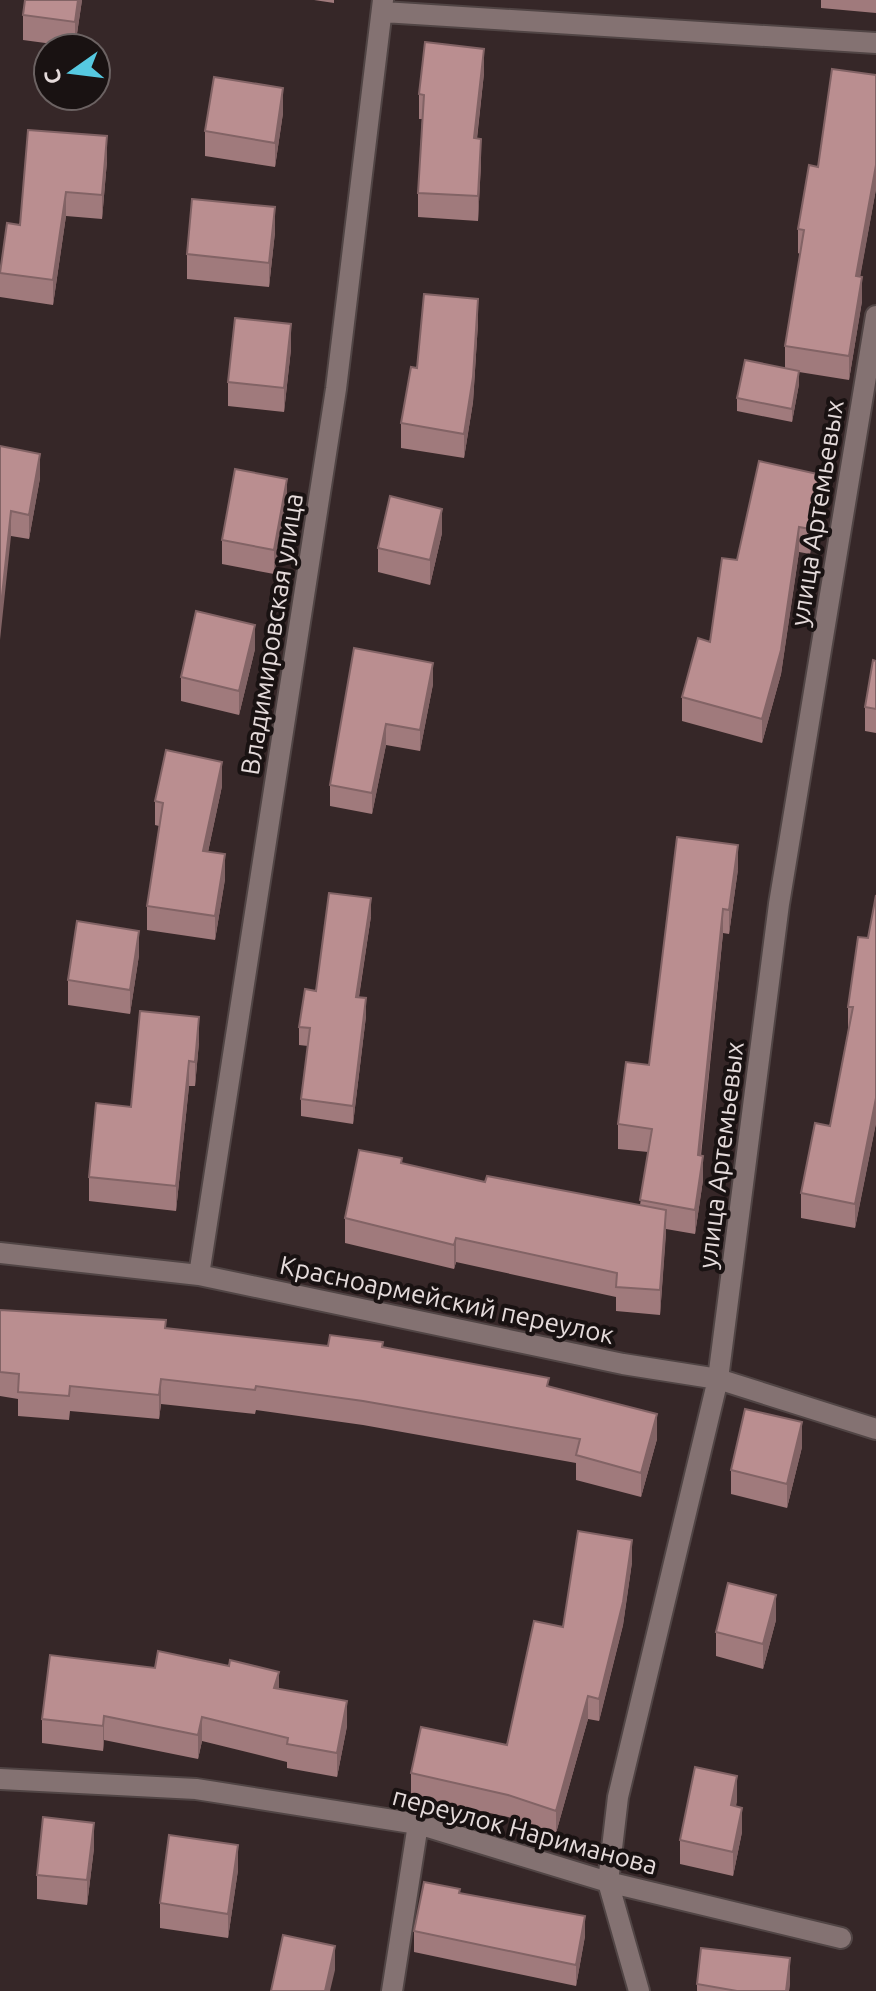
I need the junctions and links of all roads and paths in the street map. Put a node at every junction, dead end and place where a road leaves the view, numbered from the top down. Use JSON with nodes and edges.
{"nodes":[{"id":1,"x":383,"y":6,"type":"edge"},
{"id":2,"x":876,"y":43,"type":"edge"},
{"id":3,"x":876,"y":316,"type":"edge"},
{"id":4,"x":0,"y":1253,"type":"edge"},
{"id":5,"x":199,"y":1275,"type":"junction"},
{"id":6,"x":718,"y":1379,"type":"junction"},
{"id":7,"x":876,"y":1429,"type":"edge"},
{"id":8,"x":0,"y":1779,"type":"edge"},
{"id":9,"x":418,"y":1824,"type":"junction"},
{"id":10,"x":608,"y":1882,"type":"junction"},
{"id":11,"x":841,"y":1938,"type":"dead end"},
{"id":12,"x":392,"y":1991,"type":"edge"},
{"id":13,"x":639,"y":1991,"type":"edge"}],
"edges":[{"from":1,"to":2,"type":"street"},
{"from":1,"to":5,"type":"street","name":"Владимировская улица"},
{"from":3,"to":6,"type":"street","name":"улица Артемьевых"},
{"from":4,"to":5,"type":"street","name":"Красноармейский переулок"},
{"from":5,"to":6,"type":"street","name":"Красноармейский переулок"},
{"from":6,"to":7,"type":"street","name":"Красноармейский переулок"},
{"from":6,"to":10,"type":"street","name":"улица Артемьевых"},
{"from":8,"to":9,"type":"street","name":"переулок Нариманова"},
{"from":9,"to":10,"type":"street","name":"переулок Нариманова"},
{"from":9,"to":12,"type":"street"},
{"from":10,"to":11,"type":"street","name":"переулок Нариманова"},
{"from":10,"to":13,"type":"street","name":"улица Артемьевых"}]}
